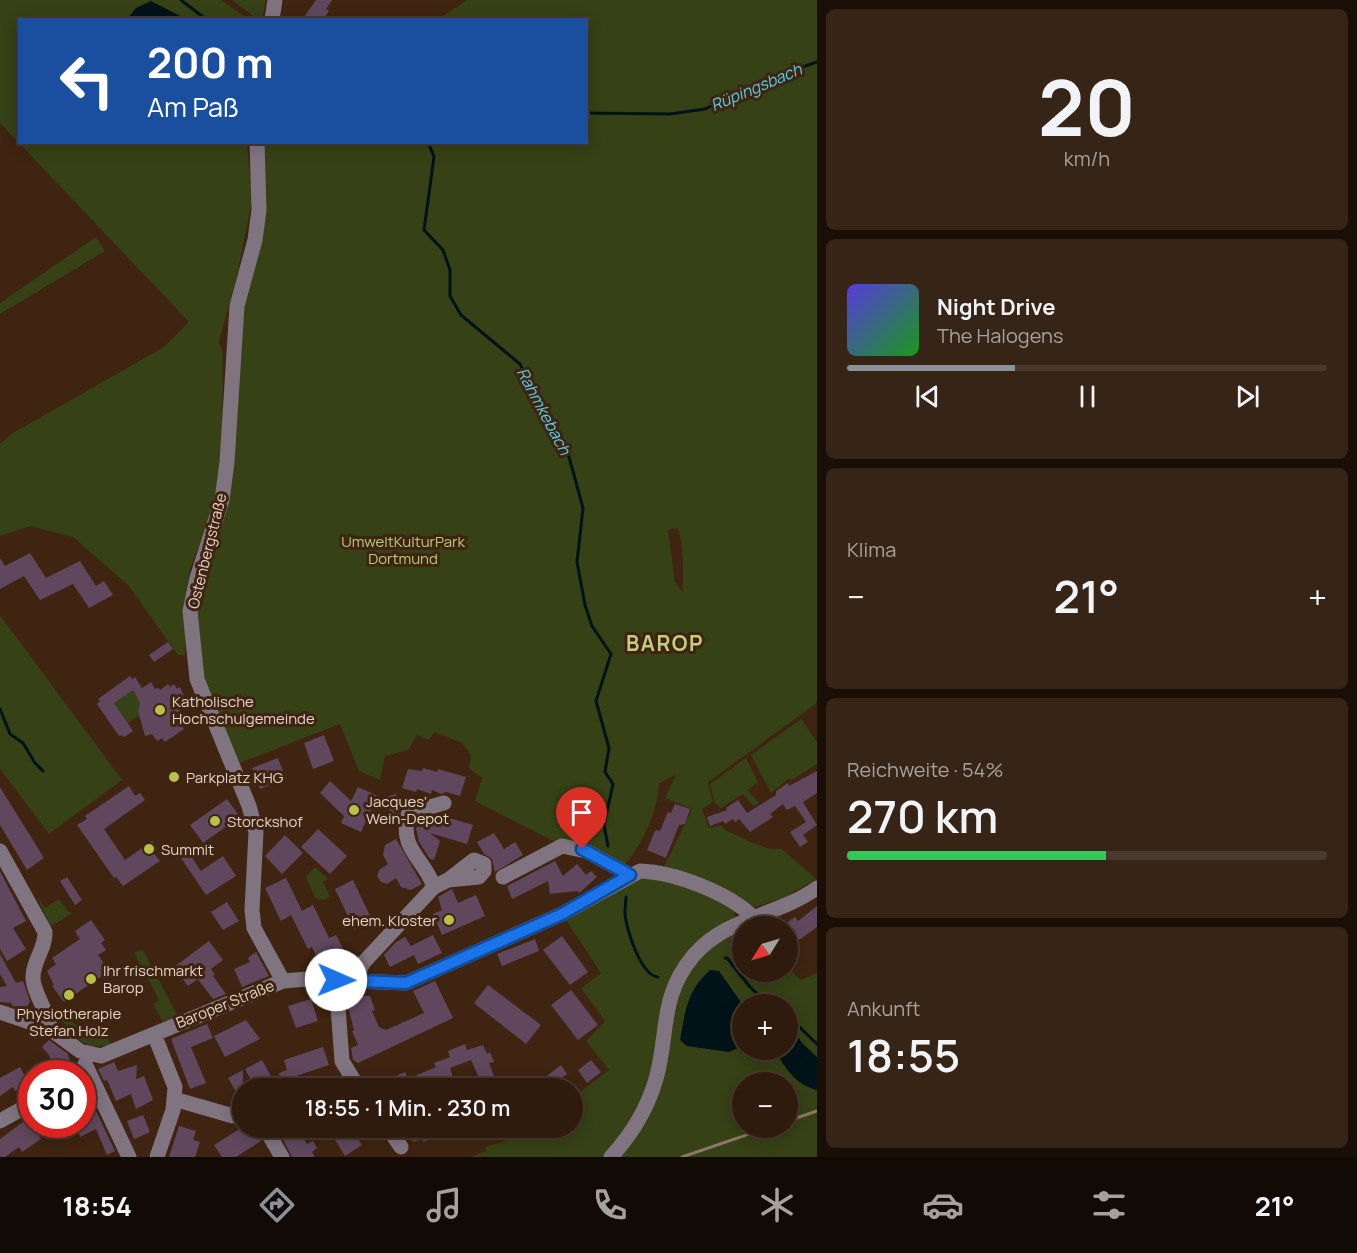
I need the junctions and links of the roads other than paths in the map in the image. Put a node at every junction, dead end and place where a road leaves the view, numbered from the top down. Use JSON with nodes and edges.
{"nodes":[{"id":1,"x":257,"y":144,"type":"edge"},
{"id":2,"x":444,"y":803,"type":"dead end"},
{"id":3,"x":0,"y":851,"type":"edge"},
{"id":4,"x":630,"y":875,"type":"junction"},
{"id":5,"x":503,"y":877,"type":"dead end"},
{"id":6,"x":448,"y":880,"type":"dead end"},
{"id":7,"x":434,"y":888,"type":"junction"},
{"id":8,"x":817,"y":888,"type":"edge"},
{"id":9,"x":752,"y":916,"type":"edge"},
{"id":10,"x":756,"y":916,"type":"edge"},
{"id":11,"x":732,"y":928,"type":"edge"},
{"id":12,"x":336,"y":980,"type":"junction"},
{"id":13,"x":355,"y":980,"type":"junction"},
{"id":14,"x":283,"y":981,"type":"junction"},
{"id":15,"x":0,"y":1012,"type":"edge"},
{"id":16,"x":50,"y":1029,"type":"junction"},
{"id":17,"x":154,"y":1035,"type":"junction"},
{"id":18,"x":81,"y":1060,"type":"edge"},
{"id":19,"x":92,"y":1060,"type":"edge"},
{"id":20,"x":352,"y":1078,"type":"edge"},
{"id":21,"x":96,"y":1090,"type":"edge"},
{"id":22,"x":174,"y":1099,"type":"junction"},
{"id":23,"x":18,"y":1111,"type":"edge"},
{"id":24,"x":232,"y":1116,"type":"edge"},
{"id":25,"x":0,"y":1121,"type":"edge"},
{"id":26,"x":271,"y":1138,"type":"edge"},
{"id":27,"x":394,"y":1138,"type":"edge"},
{"id":28,"x":401,"y":1147,"type":"dead end"},
{"id":29,"x":129,"y":1157,"type":"edge"},
{"id":30,"x":157,"y":1157,"type":"edge"},
{"id":31,"x":282,"y":1157,"type":"edge"},
{"id":32,"x":610,"y":1157,"type":"edge"}],
"edges":[{"from":1,"to":14,"type":"street","name":"Ostenbergstraße"},
{"from":2,"to":7,"type":"street"},
{"from":3,"to":16,"type":"street"},
{"from":4,"to":5,"type":"street"},
{"from":4,"to":9,"type":"street","name":"Baroper Straße"},
{"from":4,"to":13,"type":"street","name":"Baroper Straße"},
{"from":6,"to":7,"type":"street"},
{"from":7,"to":13,"type":"street"},
{"from":8,"to":10,"type":"street"},
{"from":11,"to":32,"type":"street"},
{"from":12,"to":13,"type":"street","name":"Baroper Straße"},
{"from":12,"to":14,"type":"street","name":"Baroper Straße"},
{"from":12,"to":20,"type":"street"},
{"from":14,"to":17,"type":"street","name":"Baroper Straße"},
{"from":15,"to":16,"type":"street"},
{"from":16,"to":18,"type":"street"},
{"from":17,"to":19,"type":"street","name":"Baroper Straße"},
{"from":17,"to":22,"type":"street"},
{"from":21,"to":29,"type":"street"},
{"from":22,"to":24,"type":"street"},
{"from":22,"to":30,"type":"street"},
{"from":23,"to":25,"type":"street"},
{"from":26,"to":31,"type":"street"},
{"from":27,"to":28,"type":"street"}]}
